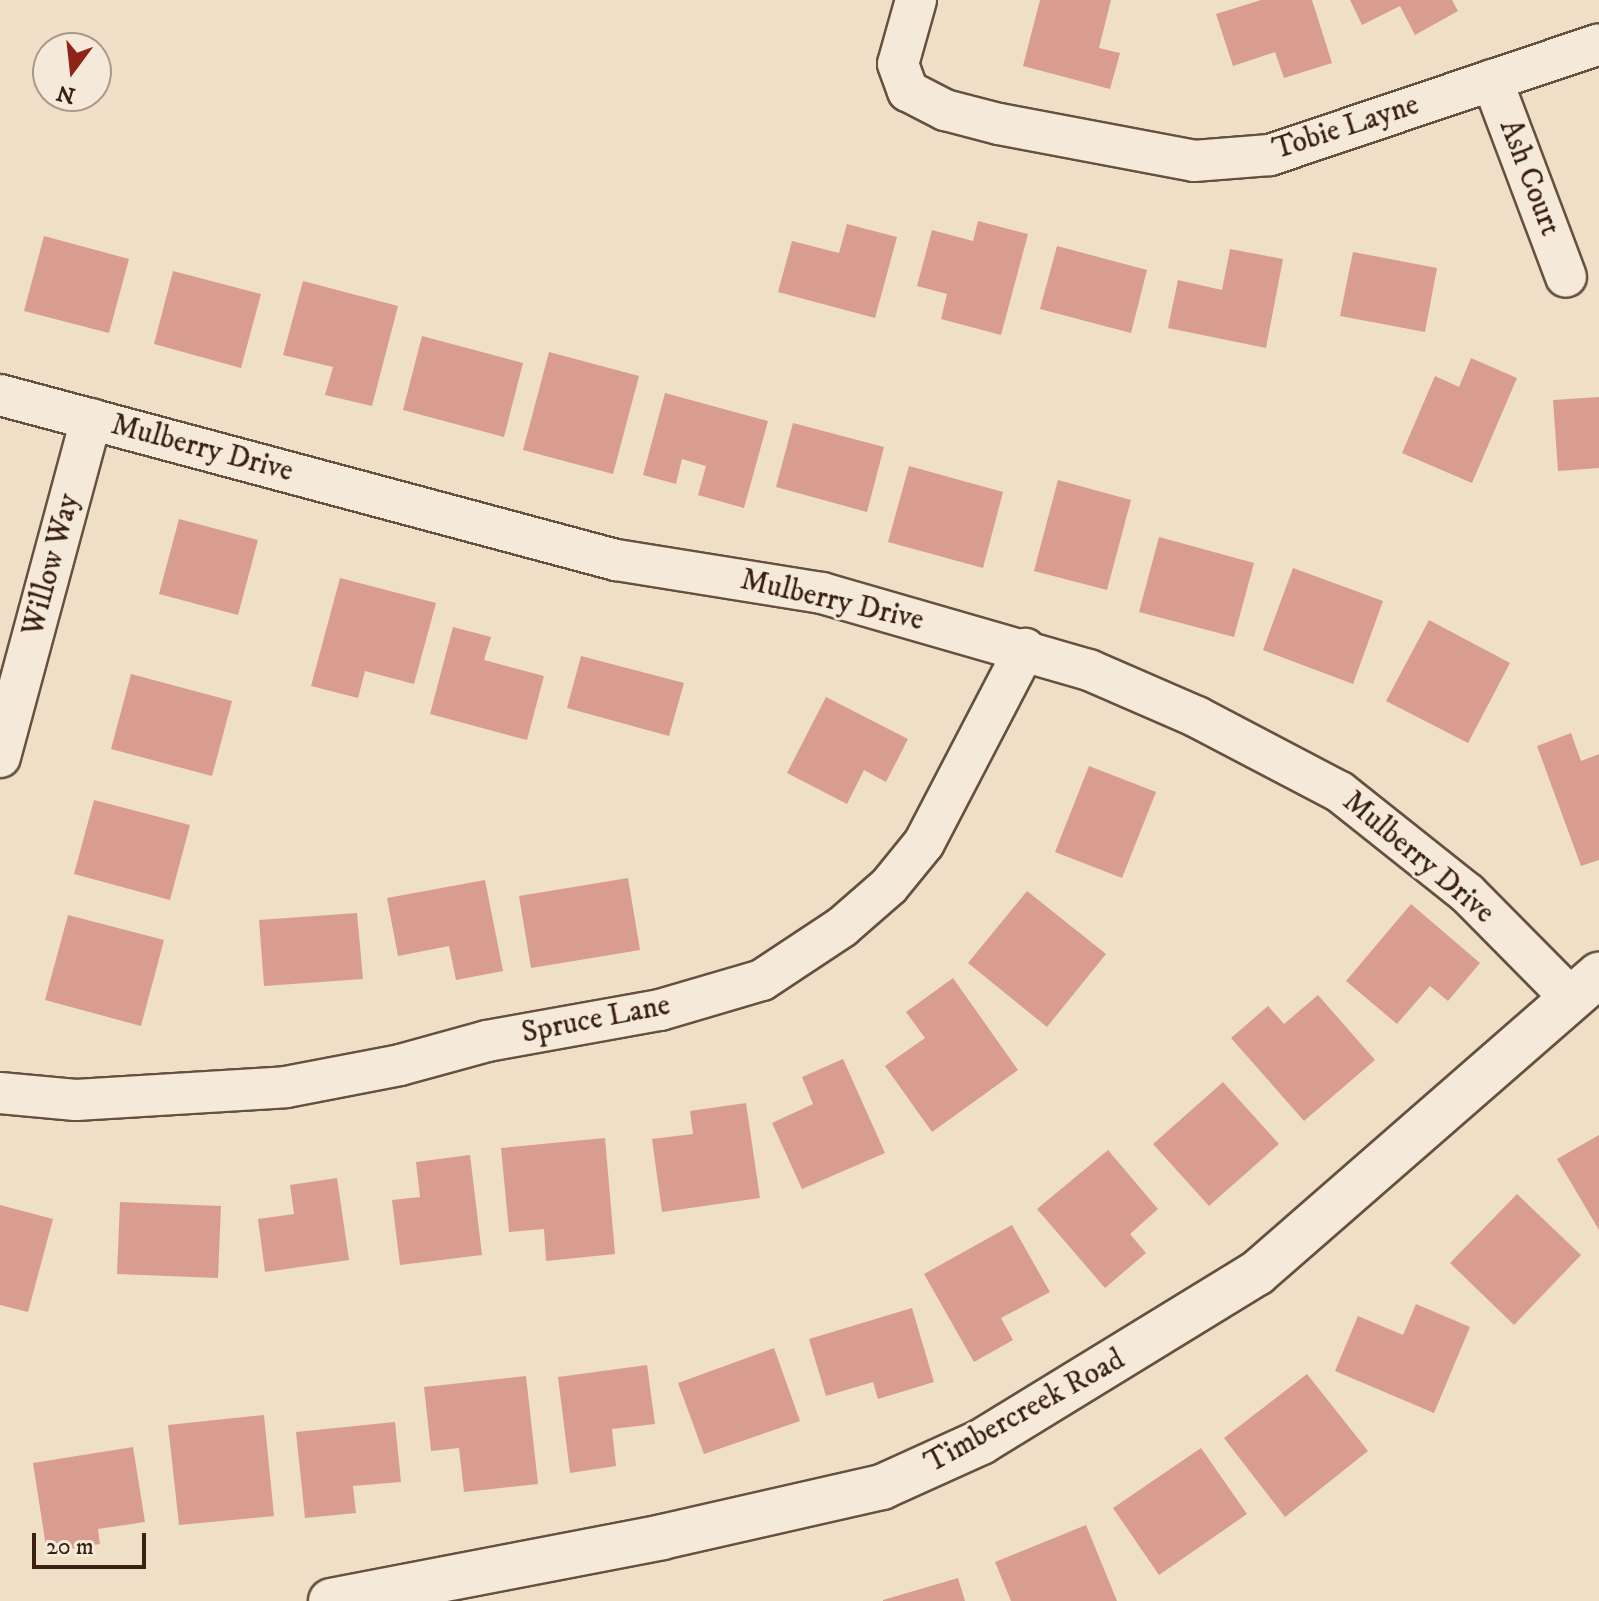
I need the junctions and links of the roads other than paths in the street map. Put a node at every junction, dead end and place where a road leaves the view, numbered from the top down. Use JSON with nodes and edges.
{"nodes":[{"id":1,"x":916,"y":0,"type":"edge"},
{"id":2,"x":1599,"y":44,"type":"edge"},
{"id":3,"x":1492,"y":80,"type":"junction"},
{"id":4,"x":1566,"y":277,"type":"dead end"},
{"id":5,"x":0,"y":395,"type":"edge"},
{"id":6,"x":91,"y":419,"type":"junction"},
{"id":7,"x":1025,"y":649,"type":"junction"},
{"id":8,"x":0,"y":757,"type":"edge"},
{"id":9,"x":1586,"y":987,"type":"edge"},
{"id":10,"x":0,"y":1093,"type":"edge"},
{"id":11,"x":331,"y":1601,"type":"edge"}],
"edges":[{"from":1,"to":3,"type":"street","name":"Tobie Layne"},
{"from":2,"to":3,"type":"street","name":"Tobie Layne"},
{"from":3,"to":4,"type":"street","name":"Ash Court"},
{"from":5,"to":6,"type":"street","name":"Mulberry Drive"},
{"from":6,"to":7,"type":"street","name":"Mulberry Drive"},
{"from":6,"to":8,"type":"street","name":"Willow Way"},
{"from":7,"to":9,"type":"street","name":"Mulberry Drive"},
{"from":7,"to":10,"type":"street","name":"Spruce Lane"},
{"from":9,"to":11,"type":"street","name":"Timbercreek Road"}]}
